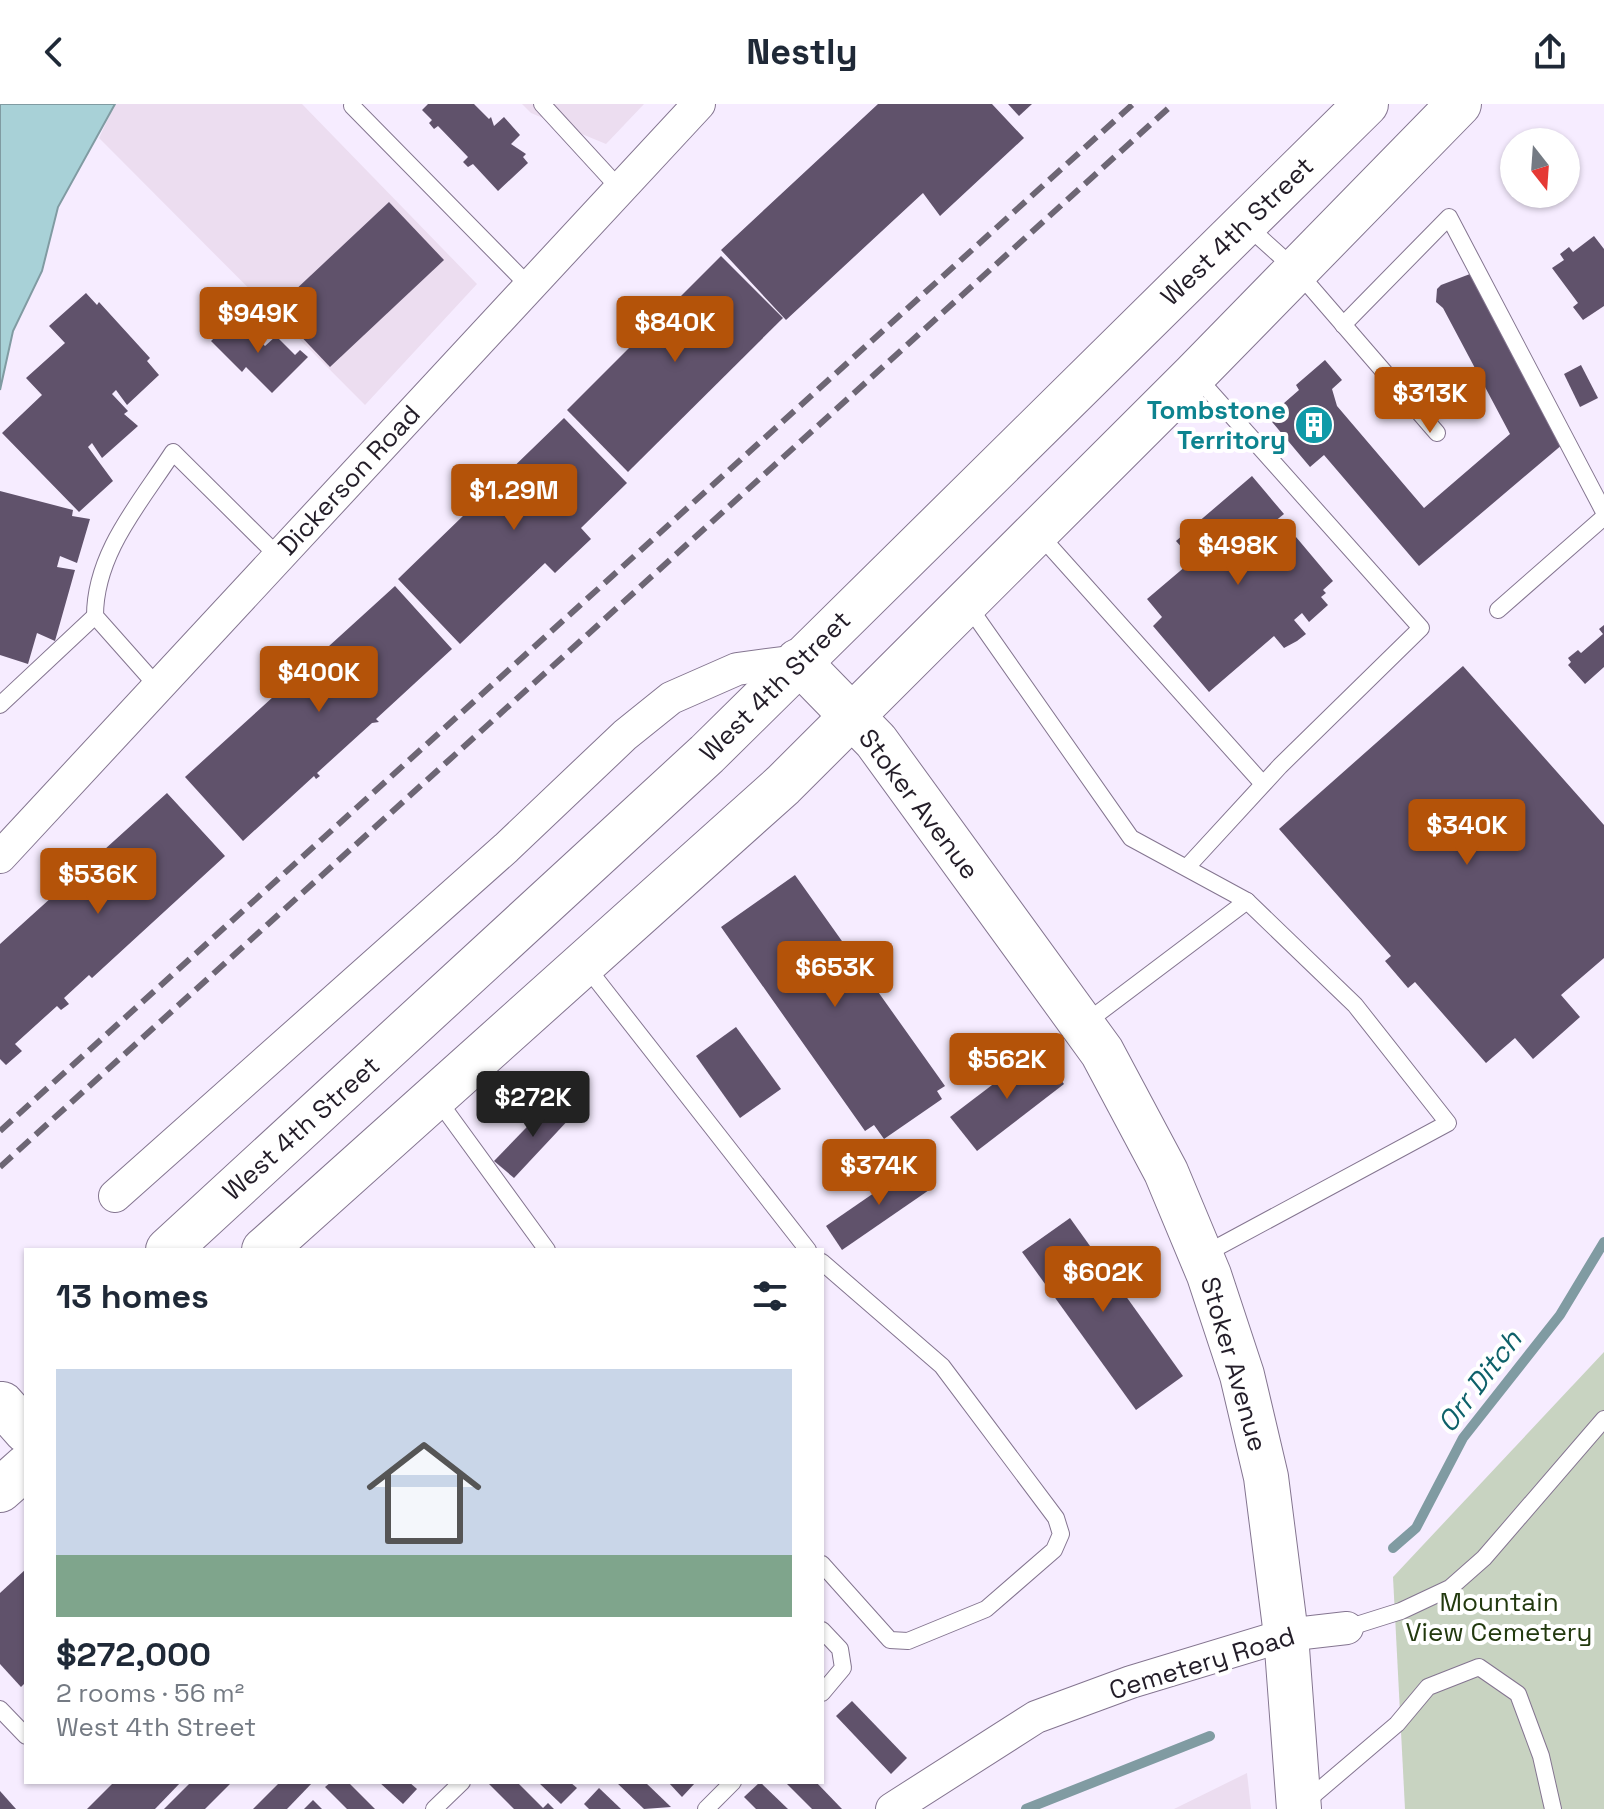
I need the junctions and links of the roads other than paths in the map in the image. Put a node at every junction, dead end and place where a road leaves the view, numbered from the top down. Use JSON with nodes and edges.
{"nodes":[{"id":1,"x":542,"y":104,"type":"edge"},
{"id":2,"x":699,"y":104,"type":"edge"},
{"id":3,"x":1366,"y":104,"type":"edge"},
{"id":4,"x":1459,"y":104,"type":"edge"},
{"id":5,"x":352,"y":106,"type":"dead end"},
{"id":6,"x":620,"y":189,"type":"junction"},
{"id":7,"x":1244,"y":223,"type":"junction"},
{"id":8,"x":1296,"y":270,"type":"junction"},
{"id":9,"x":529,"y":286,"type":"junction"},
{"id":10,"x":1343,"y":325,"type":"junction"},
{"id":11,"x":1194,"y":375,"type":"junction"},
{"id":12,"x":1437,"y":433,"type":"dead end"},
{"id":13,"x":1604,"y":515,"type":"edge"},
{"id":14,"x":1036,"y":532,"type":"junction"},
{"id":15,"x":278,"y":556,"type":"junction"},
{"id":16,"x":965,"y":602,"type":"junction"},
{"id":17,"x":1498,"y":610,"type":"dead end"},
{"id":18,"x":95,"y":616,"type":"junction"},
{"id":19,"x":798,"y":661,"type":"junction"},
{"id":20,"x":158,"y":687,"type":"junction"},
{"id":21,"x":0,"y":705,"type":"edge"},
{"id":22,"x":852,"y":716,"type":"junction"},
{"id":23,"x":1263,"y":784,"type":"junction"},
{"id":24,"x":0,"y":857,"type":"edge"},
{"id":25,"x":1188,"y":866,"type":"junction"},
{"id":26,"x":1247,"y":901,"type":"junction"},
{"id":27,"x":583,"y":963,"type":"junction"},
{"id":28,"x":1083,"y":1025,"type":"junction"},
{"id":29,"x":434,"y":1095,"type":"junction"},
{"id":30,"x":115,"y":1196,"type":"dead end"},
{"id":31,"x":170,"y":1248,"type":"edge"},
{"id":32,"x":266,"y":1248,"type":"edge"},
{"id":33,"x":546,"y":1248,"type":"edge"},
{"id":34,"x":806,"y":1248,"type":"edge"},
{"id":35,"x":1201,"y":1256,"type":"junction"},
{"id":36,"x":824,"y":1264,"type":"edge"},
{"id":37,"x":1604,"y":1419,"type":"edge"},
{"id":38,"x":24,"y":1469,"type":"edge"},
{"id":39,"x":0,"y":1490,"type":"edge"},
{"id":40,"x":824,"y":1566,"type":"edge"},
{"id":41,"x":1347,"y":1628,"type":"joint"},
{"id":42,"x":824,"y":1632,"type":"edge"},
{"id":43,"x":1286,"y":1635,"type":"junction"},
{"id":44,"x":824,"y":1691,"type":"edge"},
{"id":45,"x":0,"y":1709,"type":"edge"},
{"id":46,"x":24,"y":1734,"type":"edge"},
{"id":47,"x":460,"y":1784,"type":"edge"},
{"id":48,"x":731,"y":1784,"type":"edge"},
{"id":49,"x":1299,"y":1808,"type":"edge"},
{"id":50,"x":434,"y":1809,"type":"edge"},
{"id":51,"x":706,"y":1809,"type":"edge"},
{"id":52,"x":892,"y":1809,"type":"edge"},
{"id":53,"x":1553,"y":1809,"type":"edge"}],
"edges":[{"from":1,"to":6,"type":"lane"},
{"from":2,"to":6,"type":"street","name":"Dickerson Road"},
{"from":3,"to":7,"type":"main road","name":"West 4th Street"},
{"from":4,"to":8,"type":"main road"},
{"from":5,"to":9,"type":"lane"},
{"from":6,"to":9,"type":"street","name":"Dickerson Road"},
{"from":7,"to":8,"type":"lane"},
{"from":7,"to":19,"type":"main road","name":"West 4th Street"},
{"from":8,"to":10,"type":"lane"},
{"from":8,"to":11,"type":"main road"},
{"from":9,"to":15,"type":"street","name":"Dickerson Road"},
{"from":10,"to":12,"type":"lane"},
{"from":10,"to":13,"type":"lane"},
{"from":11,"to":14,"type":"main road"},
{"from":11,"to":23,"type":"lane"},
{"from":13,"to":17,"type":"lane"},
{"from":14,"to":16,"type":"main road"},
{"from":14,"to":23,"type":"lane"},
{"from":15,"to":18,"type":"lane"},
{"from":15,"to":20,"type":"street","name":"Dickerson Road"},
{"from":16,"to":22,"type":"main road"},
{"from":16,"to":25,"type":"lane"},
{"from":18,"to":20,"type":"lane"},
{"from":18,"to":21,"type":"lane"},
{"from":19,"to":22,"type":"main road","name":"Stoker Avenue"},
{"from":19,"to":30,"type":"street"},
{"from":19,"to":31,"type":"main road","name":"West 4th Street"},
{"from":20,"to":24,"type":"street","name":"Dickerson Road"},
{"from":22,"to":27,"type":"main road"},
{"from":22,"to":28,"type":"main road","name":"Stoker Avenue"},
{"from":23,"to":25,"type":"lane"},
{"from":25,"to":26,"type":"lane"},
{"from":26,"to":28,"type":"lane"},
{"from":26,"to":35,"type":"lane"},
{"from":27,"to":29,"type":"main road"},
{"from":27,"to":34,"type":"lane"},
{"from":28,"to":35,"type":"main road","name":"Stoker Avenue"},
{"from":29,"to":32,"type":"main road"},
{"from":29,"to":33,"type":"lane"},
{"from":35,"to":43,"type":"main road","name":"Stoker Avenue"},
{"from":36,"to":40,"type":"lane"},
{"from":37,"to":41,"type":"lane","name":"Cemetery Road"},
{"from":38,"to":39,"type":"main road"},
{"from":41,"to":43,"type":"street","name":"Cemetery Road"},
{"from":42,"to":44,"type":"lane"},
{"from":43,"to":49,"type":"main road","name":"Stoker Avenue"},
{"from":43,"to":52,"type":"street","name":"Cemetery Road"},
{"from":45,"to":46,"type":"lane"},
{"from":47,"to":50,"type":"lane"},
{"from":48,"to":51,"type":"lane"},
{"from":49,"to":53,"type":"lane"}]}
